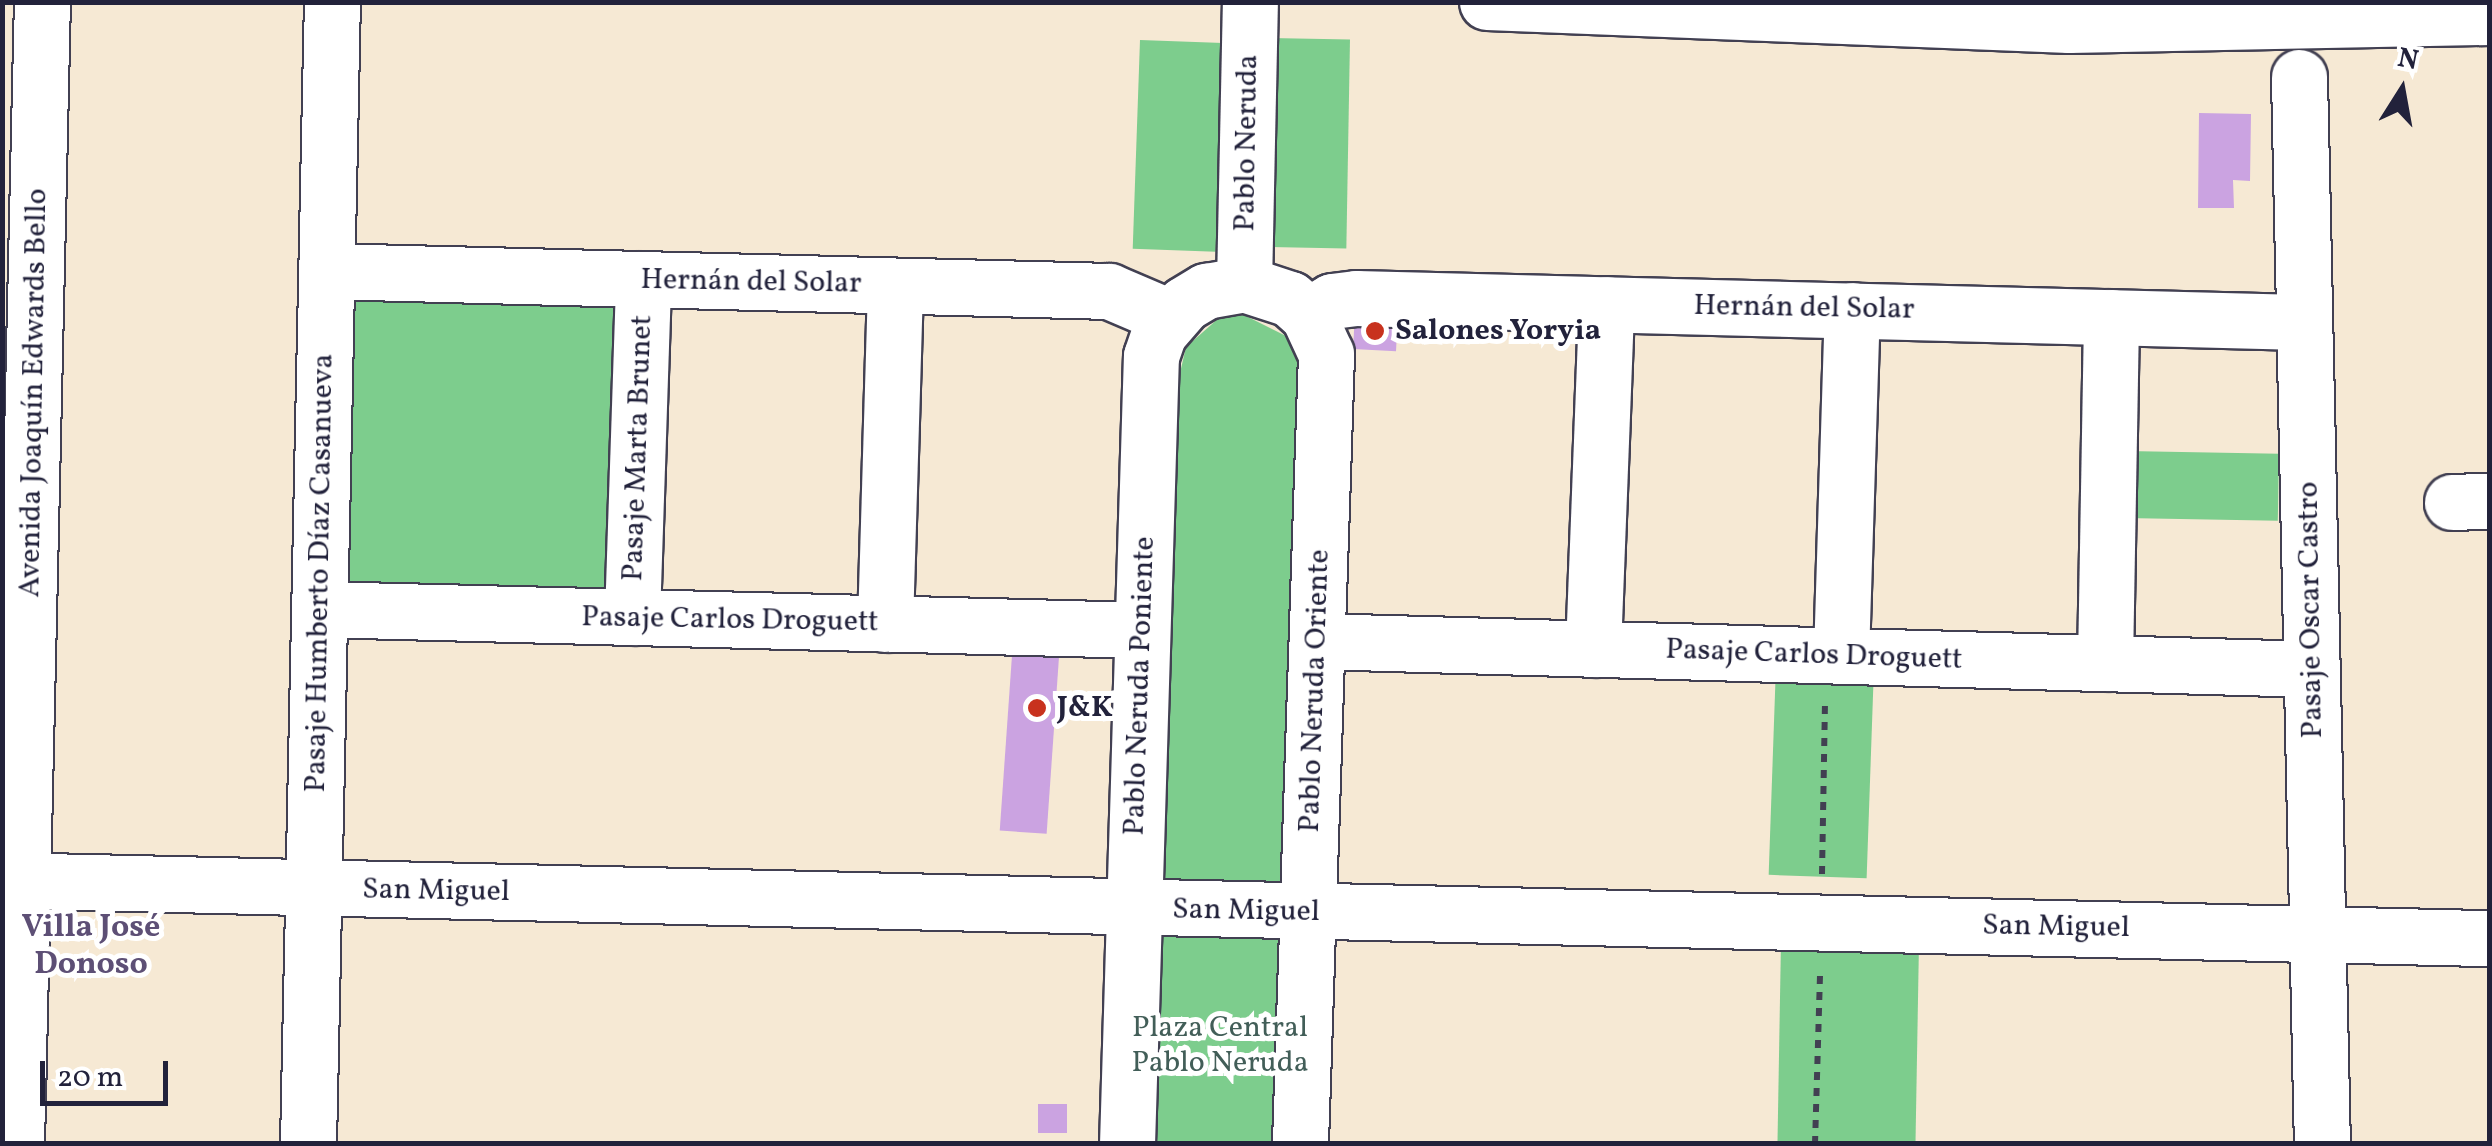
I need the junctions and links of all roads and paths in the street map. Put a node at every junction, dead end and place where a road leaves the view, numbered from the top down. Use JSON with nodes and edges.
{"nodes":[{"id":1,"x":42,"y":2,"type":"edge"},
{"id":2,"x":332,"y":2,"type":"edge"},
{"id":3,"x":1250,"y":2,"type":"edge"},
{"id":4,"x":1487,"y":2,"type":"edge"},
{"id":5,"x":2490,"y":17,"type":"edge"},
{"id":6,"x":2299,"y":78,"type":"dead end"},
{"id":7,"x":326,"y":271,"type":"junction"},
{"id":8,"x":643,"y":280,"type":"junction"},
{"id":9,"x":1244,"y":284,"type":"junction"},
{"id":10,"x":895,"y":286,"type":"junction"},
{"id":11,"x":1606,"y":304,"type":"junction"},
{"id":12,"x":1852,"y":310,"type":"junction"},
{"id":13,"x":1308,"y":315,"type":"junction"},
{"id":14,"x":1170,"y":317,"type":"junction"},
{"id":15,"x":2112,"y":317,"type":"junction"},
{"id":16,"x":2304,"y":322,"type":"junction"},
{"id":17,"x":319,"y":609,"type":"junction"},
{"id":18,"x":632,"y":617,"type":"junction"},
{"id":19,"x":885,"y":624,"type":"junction"},
{"id":20,"x":1141,"y":630,"type":"junction"},
{"id":21,"x":1317,"y":640,"type":"junction"},
{"id":22,"x":1593,"y":649,"type":"junction"},
{"id":23,"x":1842,"y":655,"type":"junction"},
{"id":24,"x":2104,"y":663,"type":"junction"},
{"id":25,"x":2312,"y":669,"type":"junction"},
{"id":26,"x":13,"y":880,"type":"edge"},
{"id":27,"x":313,"y":888,"type":"junction"},
{"id":28,"x":1134,"y":909,"type":"junction"},
{"id":29,"x":1308,"y":913,"type":"junction"},
{"id":30,"x":2318,"y":932,"type":"junction"},
{"id":31,"x":2490,"y":938,"type":"edge"},
{"id":32,"x":16,"y":1144,"type":"edge"},
{"id":33,"x":308,"y":1144,"type":"edge"},
{"id":34,"x":1128,"y":1144,"type":"edge"},
{"id":35,"x":1300,"y":1144,"type":"edge"},
{"id":36,"x":2322,"y":1144,"type":"edge"}],
"edges":[{"from":1,"to":26,"type":"street","name":"Avenida Joaquín Edwards Bello"},
{"from":2,"to":7,"type":"street","name":"Pasaje Humberto Díaz Casanueva"},
{"from":3,"to":9,"type":"street","name":"Pablo Neruda"},
{"from":4,"to":5,"type":"street"},
{"from":6,"to":16,"type":"street","name":"Pasaje Oscar Castro"},
{"from":7,"to":8,"type":"street","name":"Hernán del Solar"},
{"from":7,"to":17,"type":"street","name":"Pasaje Humberto Díaz Casanueva"},
{"from":8,"to":10,"type":"street","name":"Hernán del Solar"},
{"from":8,"to":18,"type":"street","name":"Pasaje Marta Brunet"},
{"from":9,"to":13,"type":"street"},
{"from":9,"to":14,"type":"street"},
{"from":10,"to":14,"type":"street","name":"Hernán del Solar"},
{"from":10,"to":19,"type":"street"},
{"from":11,"to":12,"type":"street","name":"Hernán del Solar"},
{"from":11,"to":13,"type":"street","name":"Hernán del Solar"},
{"from":11,"to":22,"type":"street"},
{"from":12,"to":15,"type":"street","name":"Hernán del Solar"},
{"from":12,"to":23,"type":"street"},
{"from":13,"to":21,"type":"street","name":"Pablo Neruda Oriente"},
{"from":14,"to":20,"type":"street","name":"Pablo Neruda Poniente"},
{"from":15,"to":16,"type":"street","name":"Hernán del Solar"},
{"from":15,"to":24,"type":"street"},
{"from":16,"to":25,"type":"street","name":"Pasaje Oscar Castro"},
{"from":17,"to":18,"type":"street","name":"Pasaje Carlos Droguett"},
{"from":17,"to":27,"type":"street","name":"Pasaje Humberto Díaz Casanueva"},
{"from":18,"to":19,"type":"street","name":"Pasaje Carlos Droguett"},
{"from":19,"to":20,"type":"street","name":"Pasaje Carlos Droguett"},
{"from":20,"to":28,"type":"street","name":"Pablo Neruda Poniente"},
{"from":21,"to":22,"type":"street","name":"Pasaje Carlos Droguett"},
{"from":21,"to":29,"type":"street","name":"Pablo Neruda Oriente"},
{"from":22,"to":23,"type":"street","name":"Pasaje Carlos Droguett"},
{"from":23,"to":24,"type":"street","name":"Pasaje Carlos Droguett"},
{"from":24,"to":25,"type":"street","name":"Pasaje Carlos Droguett"},
{"from":25,"to":30,"type":"street","name":"Pasaje Oscar Castro"},
{"from":26,"to":27,"type":"street","name":"San Miguel"},
{"from":26,"to":32,"type":"street","name":"Avenida Joaquín Edwards Bello"},
{"from":27,"to":28,"type":"street","name":"San Miguel"},
{"from":27,"to":33,"type":"street","name":"Pasaje Humberto Díaz Casanueva"},
{"from":28,"to":29,"type":"street","name":"San Miguel"},
{"from":28,"to":34,"type":"street","name":"Pablo Neruda Poniente"},
{"from":29,"to":30,"type":"street","name":"San Miguel"},
{"from":29,"to":35,"type":"street","name":"Pablo Neruda Oriente"},
{"from":30,"to":31,"type":"street","name":"San Miguel"},
{"from":30,"to":36,"type":"street","name":"Pasaje Oscar Castro"}]}
